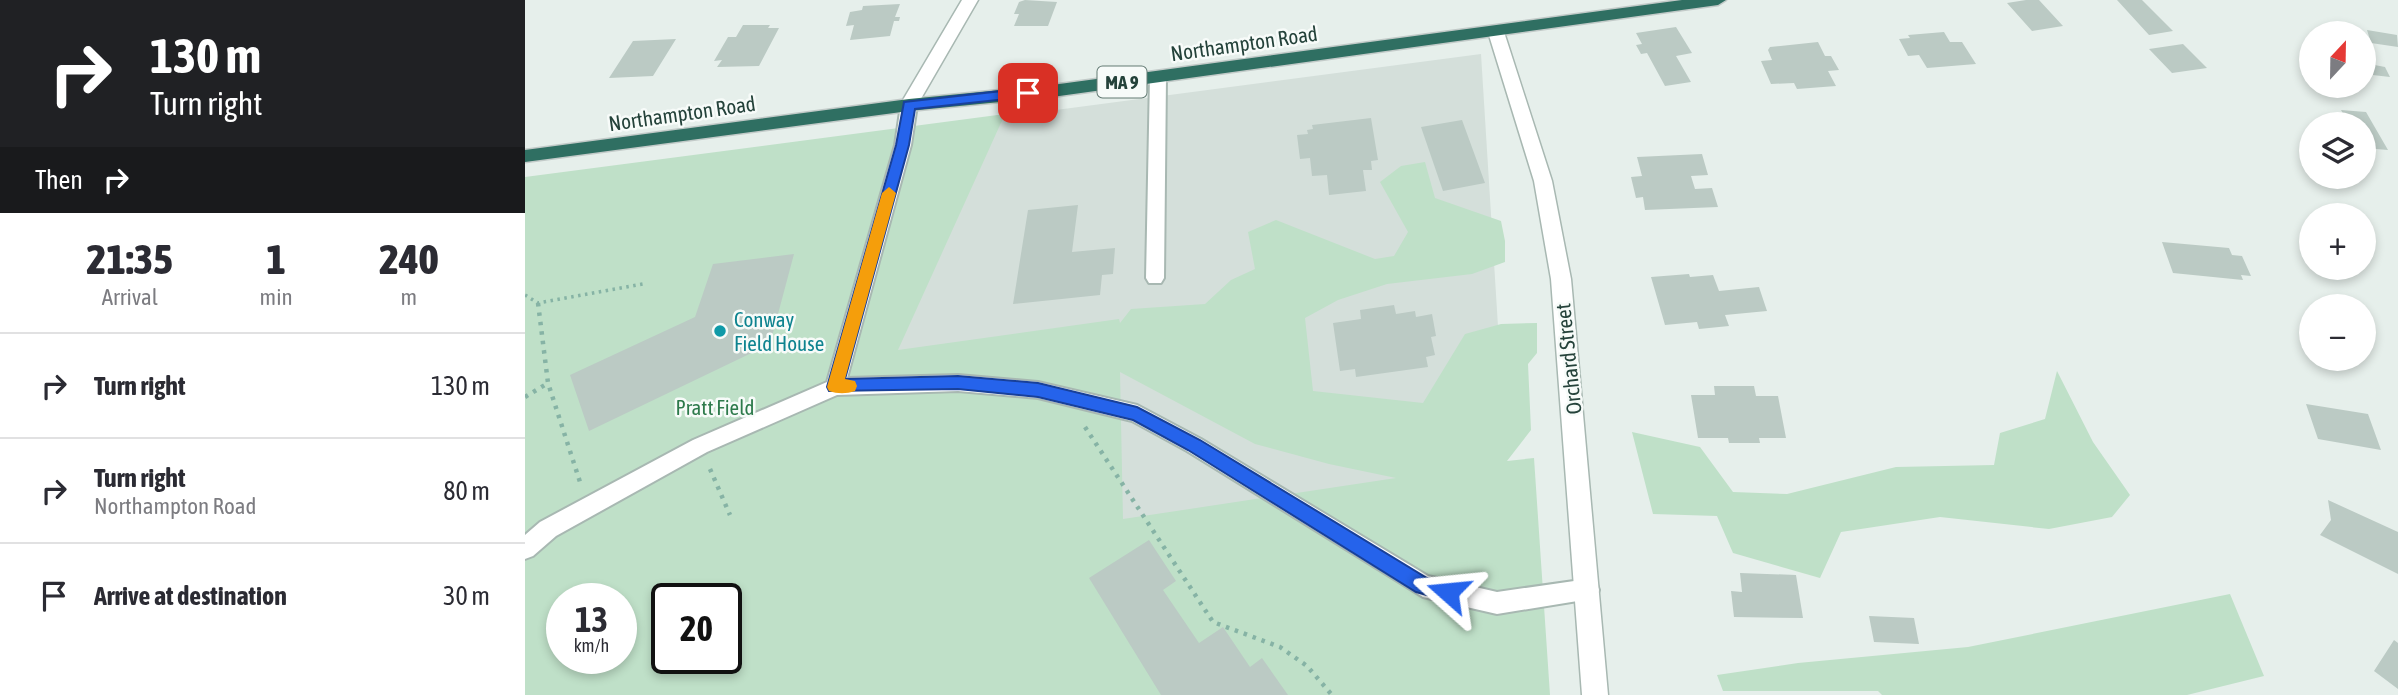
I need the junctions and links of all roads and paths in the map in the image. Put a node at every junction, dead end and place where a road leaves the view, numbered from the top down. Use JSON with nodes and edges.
{"nodes":[{"id":1,"x":970,"y":0,"type":"edge"},
{"id":2,"x":1718,"y":0,"type":"edge"},
{"id":3,"x":1496,"y":32,"type":"junction"},
{"id":4,"x":1158,"y":77,"type":"junction"},
{"id":5,"x":909,"y":105,"type":"junction"},
{"id":6,"x":525,"y":156,"type":"edge"},
{"id":7,"x":1155,"y":278,"type":"dead end"},
{"id":8,"x":643,"y":284,"type":"dead end"},
{"id":9,"x":525,"y":295,"type":"edge"},
{"id":10,"x":538,"y":303,"type":"junction"},
{"id":11,"x":548,"y":383,"type":"junction"},
{"id":12,"x":835,"y":387,"type":"junction"},
{"id":13,"x":525,"y":397,"type":"edge"},
{"id":14,"x":1077,"y":399,"type":"junction"},
{"id":15,"x":700,"y":446,"type":"junction"},
{"id":16,"x":587,"y":507,"type":"junction"},
{"id":17,"x":730,"y":515,"type":"dead end"},
{"id":18,"x":525,"y":549,"type":"edge"},
{"id":19,"x":1588,"y":590,"type":"junction"},
{"id":20,"x":1332,"y":695,"type":"edge"},
{"id":21,"x":1595,"y":695,"type":"edge"}],
"edges":[{"from":1,"to":5,"type":"street"},
{"from":2,"to":3,"type":"highway","name":"Northampton Road","number":"MA 9"},
{"from":3,"to":4,"type":"highway","name":"Northampton Road","number":"MA 9"},
{"from":3,"to":19,"type":"street","name":"Orchard Street"},
{"from":4,"to":5,"type":"highway","name":"Northampton Road","number":"MA 9"},
{"from":4,"to":7,"type":"lane"},
{"from":5,"to":6,"type":"highway","name":"Northampton Road","number":"MA 9"},
{"from":5,"to":12,"type":"lane"},
{"from":8,"to":10,"type":"path"},
{"from":9,"to":10,"type":"path"},
{"from":10,"to":11,"type":"path"},
{"from":11,"to":13,"type":"path"},
{"from":11,"to":16,"type":"path"},
{"from":12,"to":14,"type":"lane"},
{"from":12,"to":15,"type":"lane"},
{"from":14,"to":19,"type":"lane"},
{"from":14,"to":20,"type":"path"},
{"from":15,"to":16,"type":"lane"},
{"from":15,"to":17,"type":"path"},
{"from":16,"to":18,"type":"lane"},
{"from":19,"to":21,"type":"street","name":"Orchard Street"}]}
